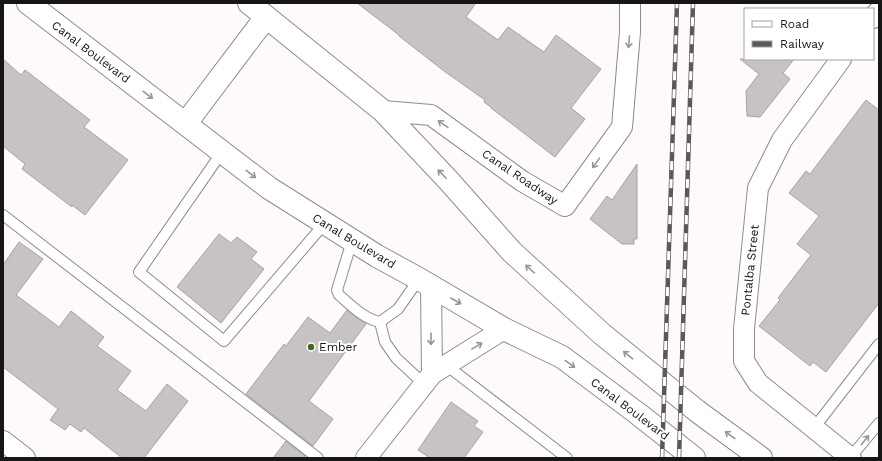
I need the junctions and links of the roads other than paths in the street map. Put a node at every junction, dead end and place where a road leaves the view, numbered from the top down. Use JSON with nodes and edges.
{"nodes":[{"id":1,"x":28,"y":3,"type":"edge"},
{"id":2,"x":249,"y":3,"type":"edge"},
{"id":3,"x":630,"y":3,"type":"edge"},
{"id":4,"x":266,"y":17,"type":"junction"},
{"id":5,"x":839,"y":60,"type":"edge"},
{"id":6,"x":383,"y":111,"type":"junction"},
{"id":7,"x":186,"y":123,"type":"junction"},
{"id":8,"x":222,"y":152,"type":"junction"},
{"id":9,"x":3,"y":215,"type":"edge"},
{"id":10,"x":325,"y":223,"type":"junction"},
{"id":11,"x":352,"y":241,"type":"junction"},
{"id":12,"x":425,"y":283,"type":"junction"},
{"id":13,"x":380,"y":322,"type":"junction"},
{"id":14,"x":504,"y":329,"type":"junction"},
{"id":15,"x":879,"y":344,"type":"edge"},
{"id":16,"x":434,"y":374,"type":"junction"},
{"id":17,"x":879,"y":423,"type":"edge"},
{"id":18,"x":814,"y":428,"type":"junction"},
{"id":19,"x":3,"y":441,"type":"edge"},
{"id":20,"x":25,"y":458,"type":"edge"},
{"id":21,"x":318,"y":458,"type":"edge"},
{"id":22,"x":366,"y":458,"type":"edge"},
{"id":23,"x":567,"y":458,"type":"edge"},
{"id":24,"x":694,"y":458,"type":"edge"},
{"id":25,"x":761,"y":458,"type":"edge"},
{"id":26,"x":851,"y":458,"type":"edge"}],
"edges":[{"from":1,"to":7,"type":"main road","name":"Canal Boulevard","one_way":true},
{"from":2,"to":4,"type":"main road"},
{"from":3,"to":6,"type":"street","name":"Canal Roadway","one_way":true},
{"from":4,"to":6,"type":"main road"},
{"from":4,"to":7,"type":"main road"},
{"from":5,"to":18,"type":"street","name":"Pontalba Street"},
{"from":25,"to":6,"type":"main road","one_way":true},
{"from":7,"to":8,"type":"main road","name":"Canal Boulevard"},
{"from":8,"to":10,"type":"main road","name":"Canal Boulevard","one_way":true},
{"from":8,"to":10,"type":"lane"},
{"from":9,"to":21,"type":"lane"},
{"from":10,"to":11,"type":"main road","name":"Canal Boulevard"},
{"from":11,"to":12,"type":"main road","name":"Canal Boulevard"},
{"from":11,"to":13,"type":"lane"},
{"from":12,"to":13,"type":"lane"},
{"from":12,"to":14,"type":"main road","name":"Canal Boulevard","one_way":true},
{"from":12,"to":16,"type":"street","one_way":true},
{"from":13,"to":16,"type":"lane"},
{"from":16,"to":14,"type":"street","one_way":true},
{"from":14,"to":24,"type":"main road","name":"Canal Boulevard","one_way":true},
{"from":15,"to":18,"type":"lane"},
{"from":16,"to":22,"type":"street"},
{"from":16,"to":23,"type":"lane"},
{"from":26,"to":17,"type":"lane","one_way":true},
{"from":18,"to":26,"type":"street","name":"Pontalba Street"},
{"from":19,"to":20,"type":"street"}]}
